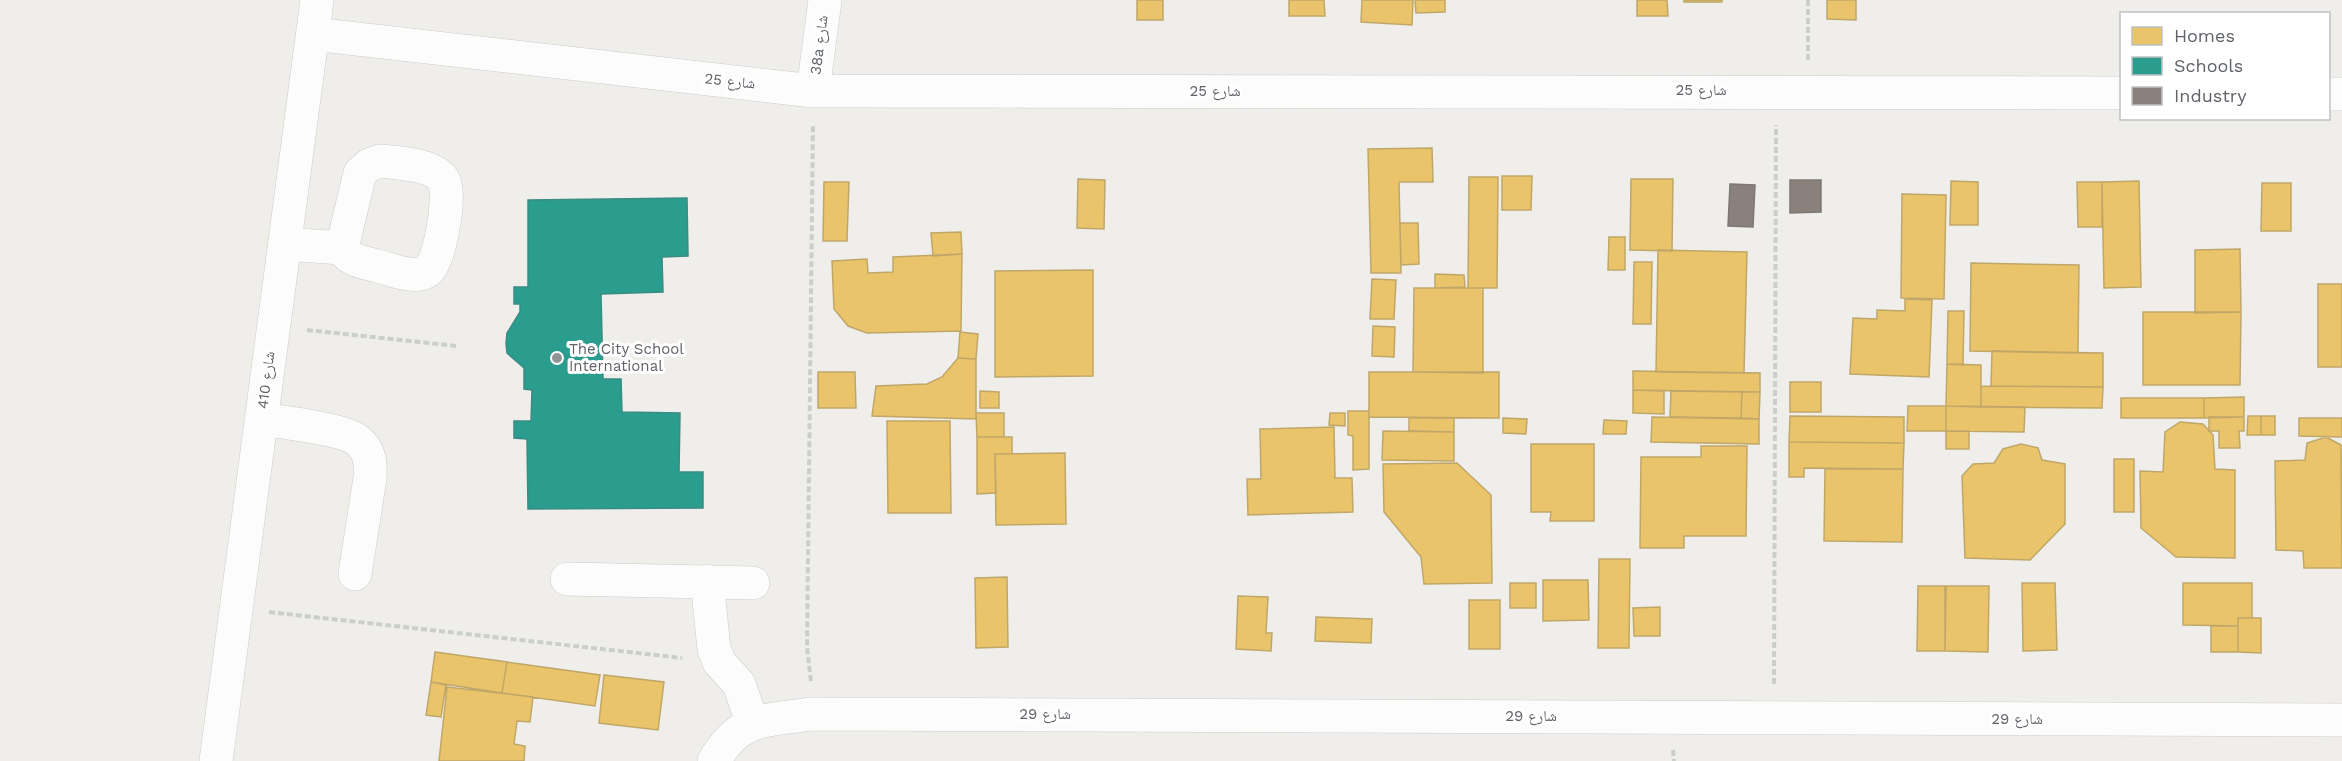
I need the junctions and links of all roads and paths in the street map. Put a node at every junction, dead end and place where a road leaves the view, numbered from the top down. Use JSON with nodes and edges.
{"nodes":[{"id":1,"x":317,"y":0,"type":"edge"},
{"id":2,"x":825,"y":0,"type":"edge"},
{"id":3,"x":1809,"y":0,"type":"edge"},
{"id":4,"x":312,"y":34,"type":"junction"},
{"id":5,"x":1776,"y":90,"type":"junction"},
{"id":6,"x":813,"y":91,"type":"junction"},
{"id":7,"x":1808,"y":91,"type":"junction"},
{"id":8,"x":2120,"y":93,"type":"edge"},
{"id":9,"x":285,"y":244,"type":"junction"},
{"id":10,"x":342,"y":248,"type":"dead end"},
{"id":11,"x":273,"y":326,"type":"junction"},
{"id":12,"x":457,"y":346,"type":"dead end"},
{"id":13,"x":261,"y":419,"type":"junction"},
{"id":14,"x":355,"y":574,"type":"dead end"},
{"id":15,"x":567,"y":579,"type":"dead end"},
{"id":16,"x":707,"y":581,"type":"junction"},
{"id":17,"x":753,"y":582,"type":"dead end"},
{"id":18,"x":236,"y":608,"type":"junction"},
{"id":19,"x":719,"y":662,"type":"junction"},
{"id":20,"x":811,"y":714,"type":"junction"},
{"id":21,"x":1774,"y":718,"type":"junction"},
{"id":22,"x":2342,"y":720,"type":"edge"},
{"id":23,"x":752,"y":722,"type":"junction"},
{"id":24,"x":720,"y":751,"type":"edge"},
{"id":25,"x":216,"y":761,"type":"edge"}],
"edges":[{"from":1,"to":4,"type":"street","name":"شارع 410"},
{"from":2,"to":6,"type":"street","name":"38a شارع"},
{"from":3,"to":7,"type":"path"},
{"from":4,"to":6,"type":"street","name":"شارع 25"},
{"from":4,"to":9,"type":"street","name":"شارع 410"},
{"from":5,"to":6,"type":"street","name":"شارع 25"},
{"from":5,"to":7,"type":"street","name":"شارع 25"},
{"from":5,"to":21,"type":"path"},
{"from":6,"to":20,"type":"path"},
{"from":7,"to":8,"type":"street","name":"شارع 25"},
{"from":9,"to":10,"type":"street"},
{"from":9,"to":11,"type":"street","name":"شارع 410"},
{"from":11,"to":12,"type":"path"},
{"from":11,"to":13,"type":"street","name":"شارع 410"},
{"from":13,"to":14,"type":"street"},
{"from":13,"to":18,"type":"street","name":"شارع 410"},
{"from":15,"to":16,"type":"street"},
{"from":16,"to":17,"type":"street"},
{"from":16,"to":19,"type":"street"},
{"from":18,"to":19,"type":"path"},
{"from":18,"to":25,"type":"street","name":"شارع 410"},
{"from":19,"to":23,"type":"street"},
{"from":20,"to":21,"type":"street","name":"شارع 29"},
{"from":20,"to":23,"type":"street","name":"شارع 29"},
{"from":21,"to":22,"type":"street","name":"شارع 29"},
{"from":23,"to":24,"type":"street","name":"شارع 29"}]}
